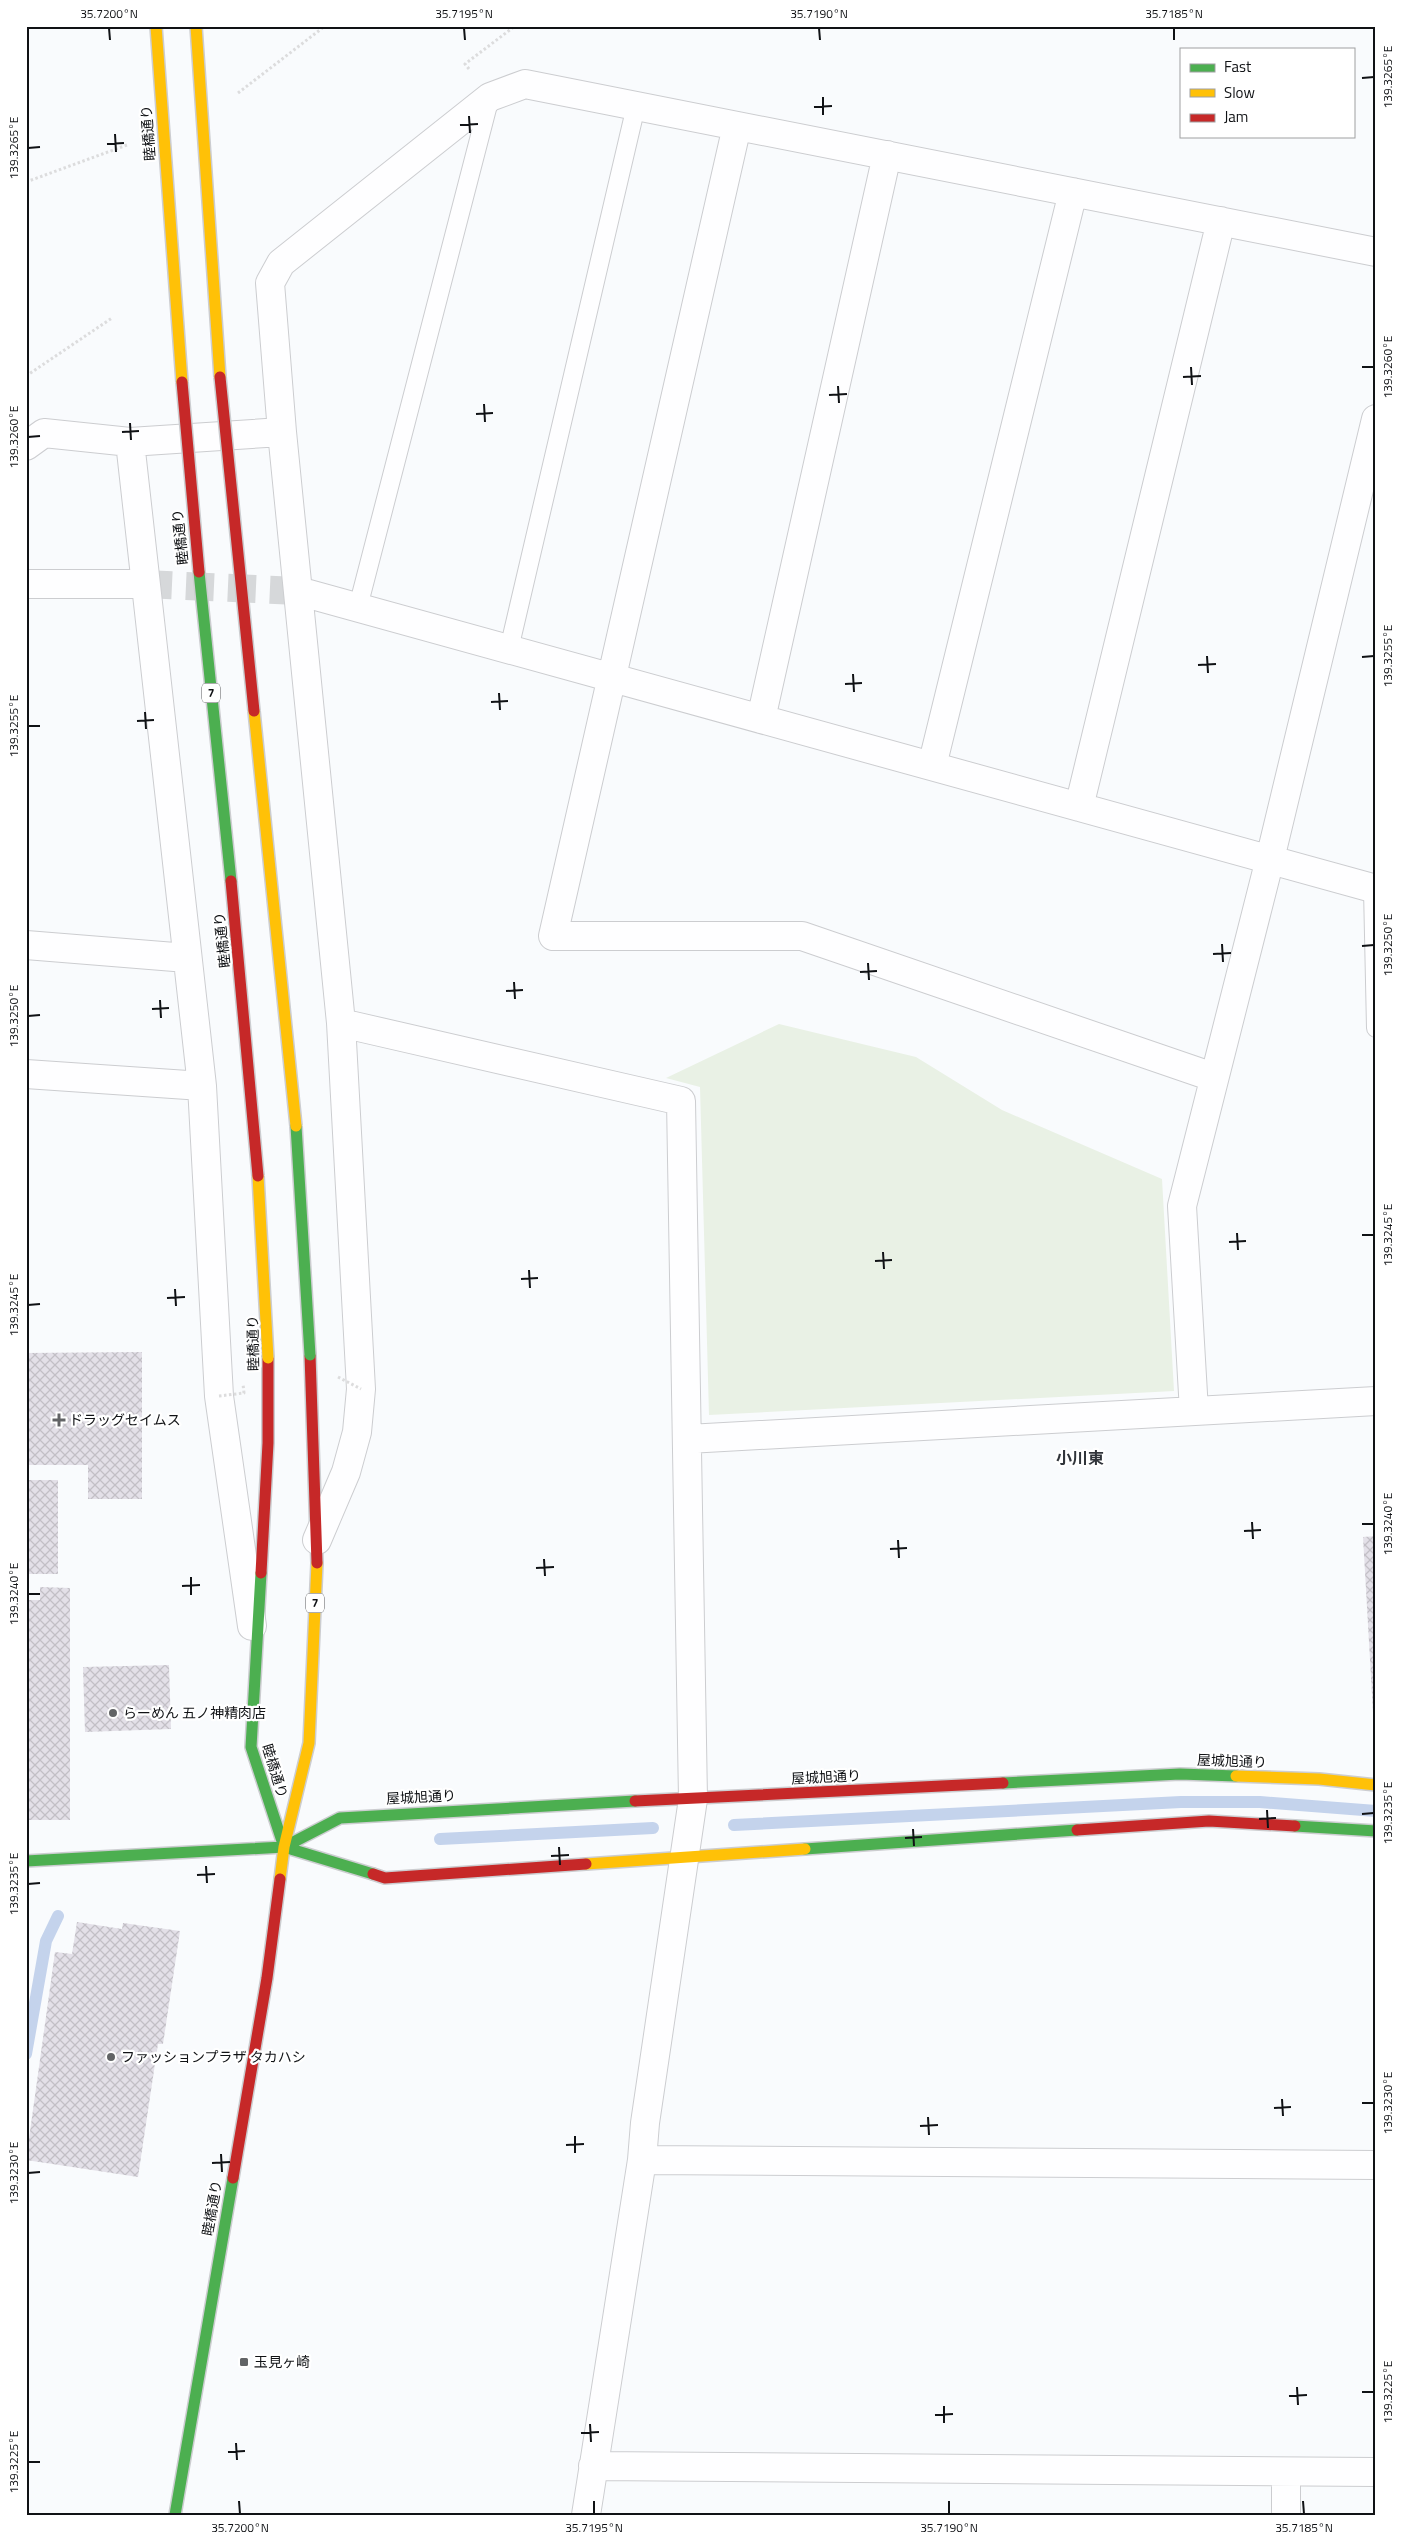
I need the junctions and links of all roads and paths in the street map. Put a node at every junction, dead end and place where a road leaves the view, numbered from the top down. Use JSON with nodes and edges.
{"nodes":[{"id":1,"x":156,"y":26,"type":"edge"},
{"id":2,"x":196,"y":26,"type":"edge"},
{"id":3,"x":490,"y":97,"type":"junction"},
{"id":4,"x":636,"y":106,"type":"junction"},
{"id":5,"x":737,"y":126,"type":"junction"},
{"id":6,"x":887,"y":155,"type":"junction"},
{"id":7,"x":1073,"y":192,"type":"junction"},
{"id":8,"x":1222,"y":221,"type":"junction"},
{"id":9,"x":1376,"y":252,"type":"edge"},
{"id":10,"x":112,"y":318,"type":"dead end"},
{"id":11,"x":26,"y":376,"type":"edge"},
{"id":12,"x":1376,"y":419,"type":"edge"},
{"id":13,"x":282,"y":432,"type":"junction"},
{"id":14,"x":130,"y":442,"type":"junction"},
{"id":15,"x":26,"y":446,"type":"edge"},
{"id":16,"x":26,"y":584,"type":"edge"},
{"id":17,"x":144,"y":584,"type":"junction"},
{"id":18,"x":298,"y":591,"type":"junction"},
{"id":19,"x":358,"y":607,"type":"junction"},
{"id":20,"x":510,"y":649,"type":"junction"},
{"id":21,"x":612,"y":677,"type":"junction"},
{"id":22,"x":761,"y":719,"type":"junction"},
{"id":23,"x":932,"y":766,"type":"junction"},
{"id":24,"x":1079,"y":807,"type":"junction"},
{"id":25,"x":1270,"y":859,"type":"junction"},
{"id":26,"x":1375,"y":889,"type":"edge"},
{"id":27,"x":26,"y":945,"type":"edge"},
{"id":28,"x":187,"y":958,"type":"junction"},
{"id":29,"x":341,"y":1023,"type":"junction"},
{"id":30,"x":1376,"y":1028,"type":"edge"},
{"id":31,"x":26,"y":1074,"type":"edge"},
{"id":32,"x":1213,"y":1078,"type":"junction"},
{"id":33,"x":202,"y":1086,"type":"junction"},
{"id":34,"x":1376,"y":1401,"type":"edge"},
{"id":35,"x":1194,"y":1411,"type":"junction"},
{"id":36,"x":688,"y":1439,"type":"junction"},
{"id":37,"x":317,"y":1540,"type":"junction"},
{"id":38,"x":255,"y":1645,"type":"junction"},
{"id":39,"x":1376,"y":1785,"type":"edge"},
{"id":40,"x":693,"y":1799,"type":"junction"},
{"id":41,"x":1376,"y":1831,"type":"edge"},
{"id":42,"x":284,"y":1847,"type":"junction"},
{"id":43,"x":685,"y":1858,"type":"junction"},
{"id":44,"x":26,"y":1861,"type":"edge"},
{"id":45,"x":642,"y":2160,"type":"junction"},
{"id":46,"x":1376,"y":2165,"type":"edge"},
{"id":47,"x":593,"y":2466,"type":"junction"},
{"id":48,"x":1286,"y":2472,"type":"junction"},
{"id":49,"x":1376,"y":2472,"type":"edge"},
{"id":50,"x":175,"y":2515,"type":"edge"},
{"id":51,"x":586,"y":2515,"type":"edge"},
{"id":52,"x":1286,"y":2515,"type":"edge"}],
"edges":[{"from":1,"to":38,"type":"main road","name":"睦橋通り","number":"7","bridge":true},
{"from":2,"to":37,"type":"main road","name":"睦橋通り","number":"7","bridge":true},
{"from":3,"to":4,"type":"street"},
{"from":3,"to":13,"type":"street"},
{"from":3,"to":19,"type":"lane"},
{"from":4,"to":5,"type":"street"},
{"from":4,"to":20,"type":"lane"},
{"from":5,"to":6,"type":"street"},
{"from":5,"to":21,"type":"street"},
{"from":6,"to":7,"type":"street"},
{"from":6,"to":22,"type":"street"},
{"from":7,"to":8,"type":"street"},
{"from":7,"to":23,"type":"street"},
{"from":8,"to":9,"type":"street"},
{"from":8,"to":24,"type":"street"},
{"from":10,"to":11,"type":"path"},
{"from":12,"to":25,"type":"street"},
{"from":13,"to":14,"type":"street"},
{"from":13,"to":18,"type":"street"},
{"from":14,"to":15,"type":"street"},
{"from":14,"to":17,"type":"street"},
{"from":16,"to":17,"type":"street"},
{"from":17,"to":28,"type":"street"},
{"from":18,"to":19,"type":"street"},
{"from":18,"to":29,"type":"street"},
{"from":19,"to":20,"type":"street"},
{"from":20,"to":21,"type":"street"},
{"from":21,"to":22,"type":"street"},
{"from":21,"to":32,"type":"street"},
{"from":22,"to":23,"type":"street"},
{"from":23,"to":24,"type":"street"},
{"from":24,"to":25,"type":"street"},
{"from":25,"to":26,"type":"street"},
{"from":25,"to":32,"type":"street"},
{"from":26,"to":30,"type":"lane"},
{"from":27,"to":28,"type":"street"},
{"from":28,"to":33,"type":"street"},
{"from":29,"to":36,"type":"street"},
{"from":29,"to":37,"type":"street"},
{"from":31,"to":33,"type":"street"},
{"from":32,"to":35,"type":"street"},
{"from":33,"to":38,"type":"street"},
{"from":34,"to":35,"type":"street"},
{"from":35,"to":36,"type":"street"},
{"from":36,"to":40,"type":"street"},
{"from":37,"to":42,"type":"main road","name":"睦橋通り","number":"7"},
{"from":38,"to":42,"type":"main road","name":"睦橋通り","number":"7"},
{"from":39,"to":40,"type":"main road","name":"屋城旭通り"},
{"from":40,"to":42,"type":"main road","name":"屋城旭通り"},
{"from":40,"to":43,"type":"street"},
{"from":41,"to":43,"type":"main road","name":"屋城旭通り"},
{"from":42,"to":43,"type":"main road","name":"屋城旭通り"},
{"from":42,"to":44,"type":"main road","name":"屋城旭通り"},
{"from":42,"to":50,"type":"main road","name":"睦橋通り","number":"7"},
{"from":43,"to":45,"type":"street"},
{"from":45,"to":46,"type":"street"},
{"from":45,"to":47,"type":"street"},
{"from":47,"to":48,"type":"street"},
{"from":47,"to":51,"type":"street"},
{"from":48,"to":49,"type":"street"},
{"from":48,"to":52,"type":"street"}]}
